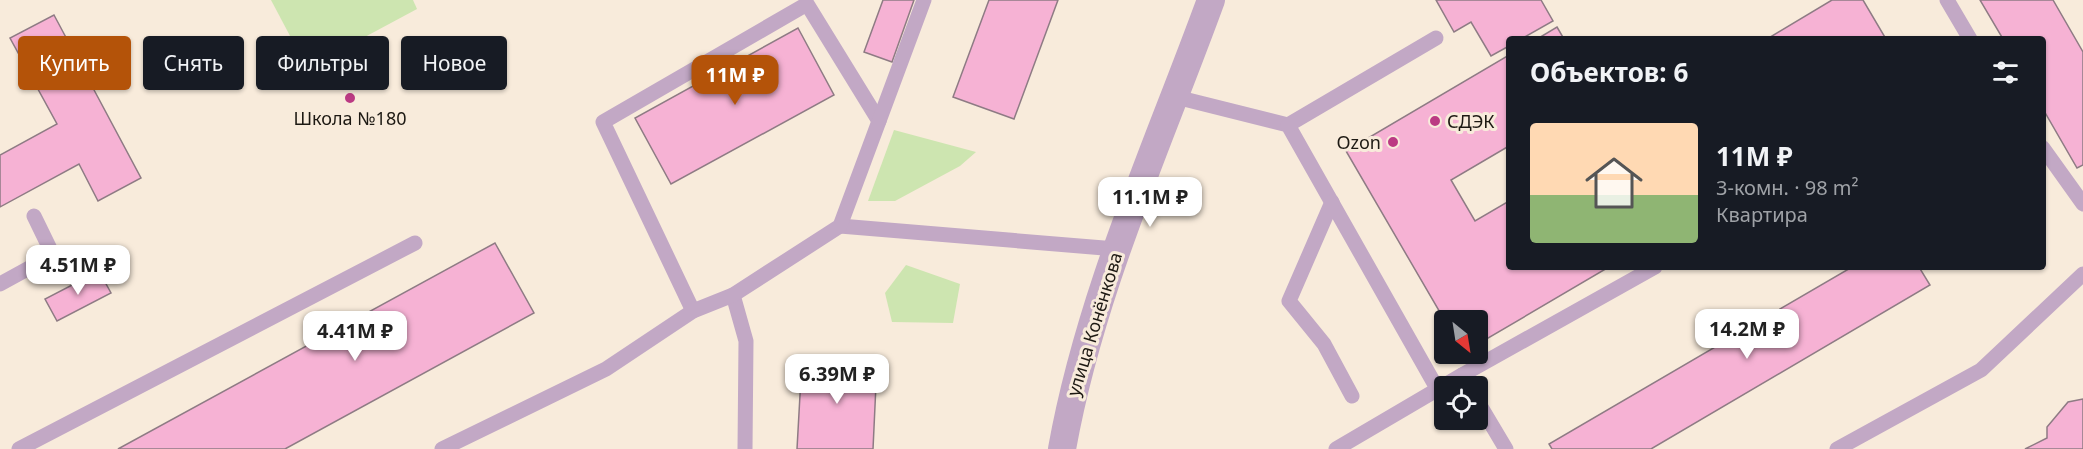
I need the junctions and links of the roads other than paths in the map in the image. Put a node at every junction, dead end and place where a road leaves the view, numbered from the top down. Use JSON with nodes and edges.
{"nodes":[{"id":1,"x":924,"y":0,"type":"edge"},
{"id":2,"x":1211,"y":0,"type":"edge"},
{"id":3,"x":1947,"y":0,"type":"edge"},
{"id":4,"x":1968,"y":36,"type":"edge"},
{"id":5,"x":1436,"y":38,"type":"dead end"},
{"id":6,"x":1176,"y":96,"type":"junction"},
{"id":7,"x":879,"y":121,"type":"junction"},
{"id":8,"x":1288,"y":125,"type":"junction"},
{"id":9,"x":2046,"y":152,"type":"edge"},
{"id":10,"x":1332,"y":202,"type":"junction"},
{"id":11,"x":2083,"y":204,"type":"edge"},
{"id":12,"x":34,"y":216,"type":"dead end"},
{"id":13,"x":840,"y":226,"type":"junction"},
{"id":14,"x":415,"y":243,"type":"dead end"},
{"id":15,"x":1116,"y":249,"type":"junction"},
{"id":16,"x":1650,"y":270,"type":"edge"},
{"id":17,"x":2083,"y":274,"type":"edge"},
{"id":18,"x":0,"y":284,"type":"edge"},
{"id":19,"x":733,"y":295,"type":"junction"},
{"id":20,"x":693,"y":311,"type":"junction"},
{"id":21,"x":1473,"y":376,"type":"edge"},
{"id":22,"x":1434,"y":383,"type":"edge"},
{"id":23,"x":1434,"y":392,"type":"edge"},
{"id":24,"x":1352,"y":396,"type":"dead end"},
{"id":25,"x":1488,"y":419,"type":"edge"},
{"id":26,"x":19,"y":449,"type":"edge"},
{"id":27,"x":442,"y":449,"type":"edge"},
{"id":28,"x":745,"y":449,"type":"edge"},
{"id":29,"x":1062,"y":449,"type":"edge"},
{"id":30,"x":1336,"y":449,"type":"edge"},
{"id":31,"x":1506,"y":449,"type":"edge"},
{"id":32,"x":1837,"y":449,"type":"edge"}],
"edges":[{"from":1,"to":7,"type":"lane"},
{"from":2,"to":6,"type":"street","name":"улица Конёнкова"},
{"from":3,"to":4,"type":"lane"},
{"from":5,"to":8,"type":"lane"},
{"from":6,"to":8,"type":"lane"},
{"from":6,"to":15,"type":"street","name":"улица Конёнкова"},
{"from":7,"to":13,"type":"lane"},
{"from":7,"to":20,"type":"lane"},
{"from":8,"to":10,"type":"lane"},
{"from":9,"to":11,"type":"lane"},
{"from":10,"to":22,"type":"lane"},
{"from":10,"to":24,"type":"lane"},
{"from":12,"to":18,"type":"lane"},
{"from":13,"to":15,"type":"lane"},
{"from":13,"to":19,"type":"lane"},
{"from":14,"to":26,"type":"lane"},
{"from":15,"to":29,"type":"street","name":"улица Конёнкова"},
{"from":16,"to":21,"type":"lane"},
{"from":17,"to":32,"type":"lane"},
{"from":19,"to":20,"type":"lane"},
{"from":19,"to":28,"type":"lane"},
{"from":20,"to":27,"type":"lane"},
{"from":23,"to":30,"type":"lane"},
{"from":25,"to":31,"type":"lane"}]}
